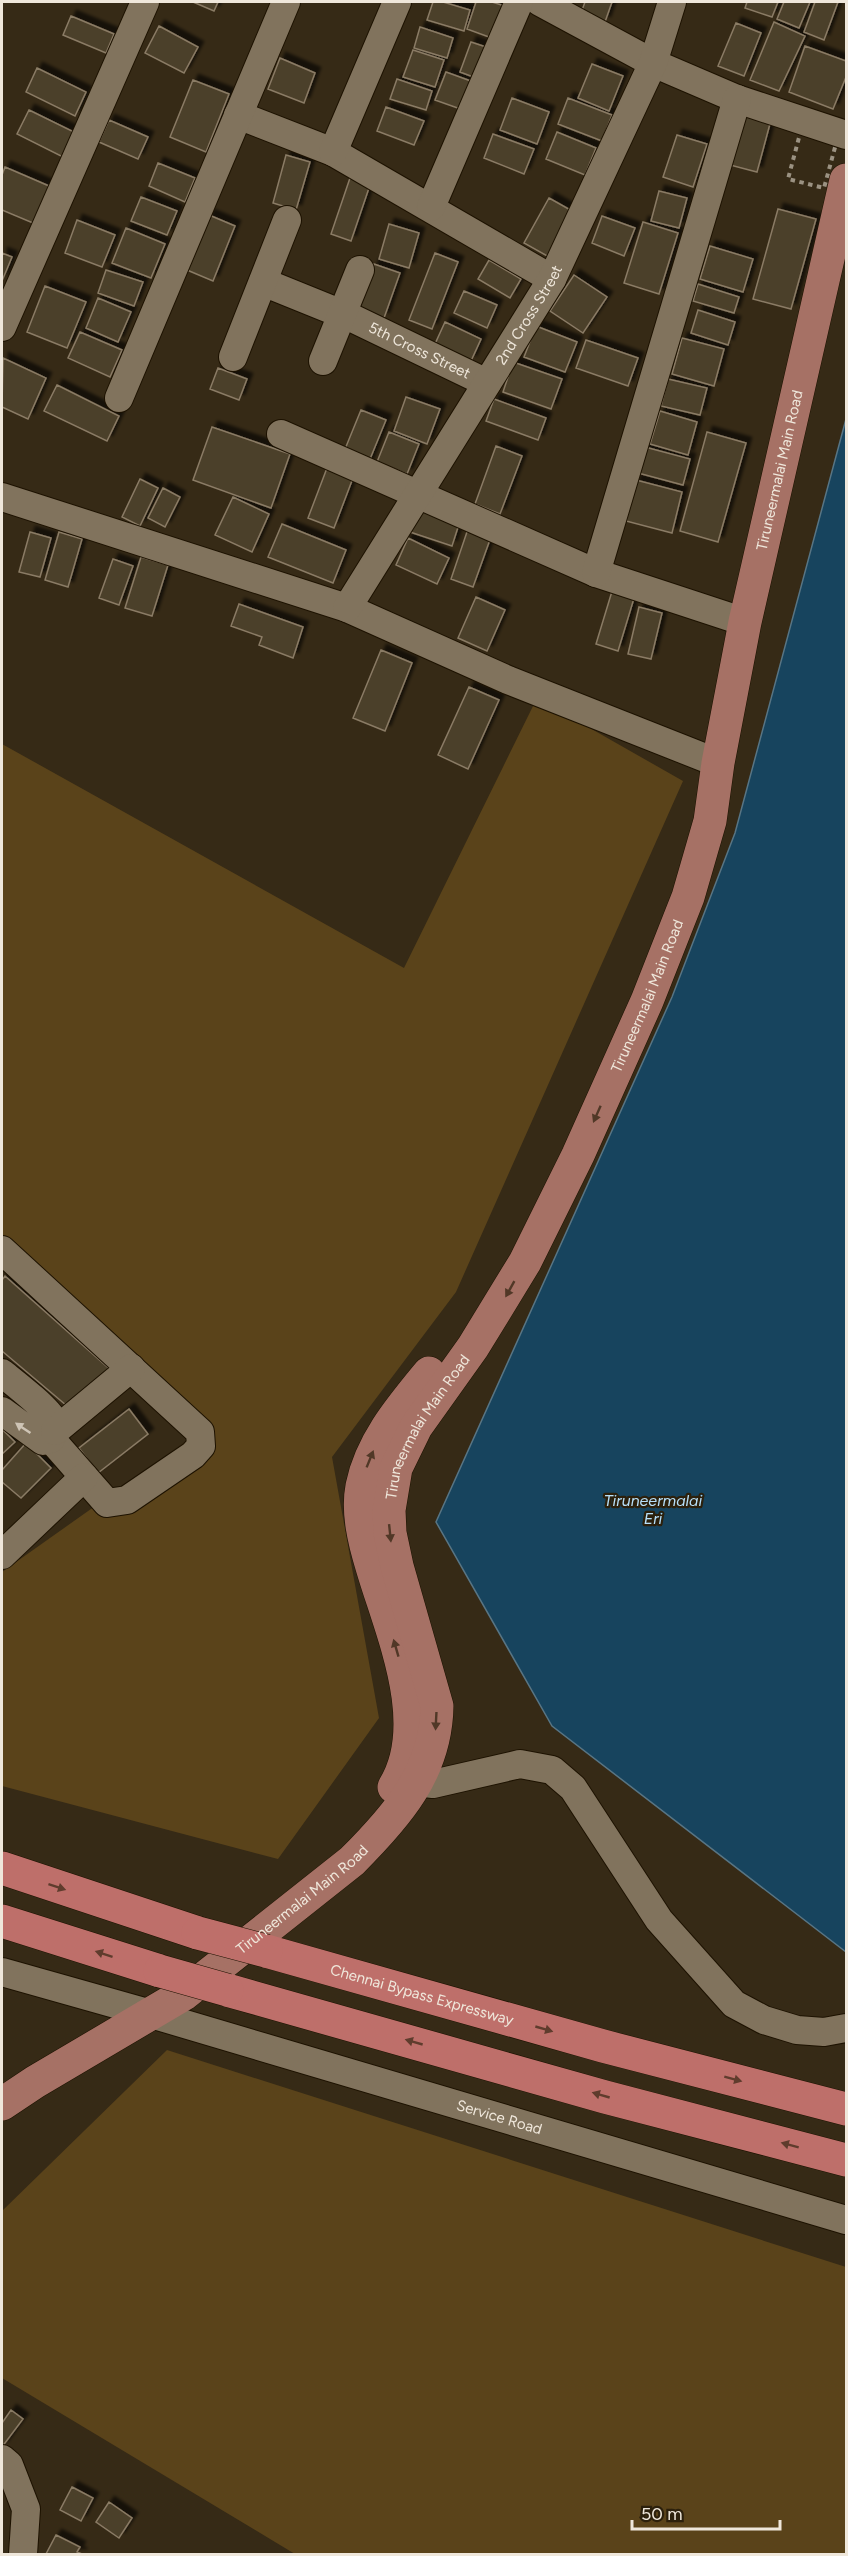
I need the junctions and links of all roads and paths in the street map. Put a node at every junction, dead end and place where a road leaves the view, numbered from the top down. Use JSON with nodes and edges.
{"nodes":[{"id":1,"x":145,"y":2,"type":"edge"},
{"id":2,"x":286,"y":2,"type":"edge"},
{"id":3,"x":397,"y":2,"type":"edge"},
{"id":4,"x":519,"y":2,"type":"edge"},
{"id":5,"x":540,"y":2,"type":"edge"},
{"id":6,"x":672,"y":2,"type":"edge"},
{"id":7,"x":653,"y":63,"type":"junction"},
{"id":8,"x":737,"y":99,"type":"junction"},
{"id":9,"x":238,"y":115,"type":"junction"},
{"id":10,"x":846,"y":135,"type":"edge"},
{"id":11,"x":333,"y":152,"type":"junction"},
{"id":12,"x":788,"y":179,"type":"joint"},
{"id":13,"x":846,"y":180,"type":"edge"},
{"id":14,"x":431,"y":207,"type":"junction"},
{"id":15,"x":287,"y":220,"type":"dead end"},
{"id":16,"x":360,"y":270,"type":"dead end"},
{"id":17,"x":552,"y":279,"type":"junction"},
{"id":18,"x":263,"y":282,"type":"junction"},
{"id":19,"x":347,"y":316,"type":"junction"},
{"id":20,"x":2,"y":327,"type":"edge"},
{"id":21,"x":233,"y":357,"type":"dead end"},
{"id":22,"x":323,"y":361,"type":"dead end"},
{"id":23,"x":487,"y":383,"type":"junction"},
{"id":24,"x":119,"y":398,"type":"dead end"},
{"id":25,"x":281,"y":434,"type":"dead end"},
{"id":26,"x":416,"y":494,"type":"junction"},
{"id":27,"x":2,"y":497,"type":"edge"},
{"id":28,"x":596,"y":573,"type":"junction"},
{"id":29,"x":347,"y":608,"type":"junction"},
{"id":30,"x":746,"y":622,"type":"junction"},
{"id":31,"x":718,"y":763,"type":"junction"},
{"id":32,"x":3,"y":1254,"type":"edge"},
{"id":33,"x":131,"y":1368,"type":"junction"},
{"id":34,"x":2,"y":1373,"type":"edge"},
{"id":35,"x":2,"y":1411,"type":"edge"},
{"id":36,"x":53,"y":1435,"type":"junction"},
{"id":37,"x":84,"y":1477,"type":"junction"},
{"id":38,"x":2,"y":1555,"type":"edge"},
{"id":39,"x":409,"y":1778,"type":"junction"},
{"id":40,"x":2,"y":1868,"type":"edge"},
{"id":41,"x":2,"y":1921,"type":"edge"},
{"id":42,"x":2,"y":1972,"type":"edge"},
{"id":43,"x":150,"y":2014,"type":"junction"},
{"id":44,"x":846,"y":2028,"type":"edge"},
{"id":45,"x":2,"y":2104,"type":"edge"},
{"id":46,"x":846,"y":2109,"type":"edge"},
{"id":47,"x":846,"y":2160,"type":"edge"},
{"id":48,"x":846,"y":2220,"type":"edge"},
{"id":49,"x":2,"y":2459,"type":"edge"},
{"id":50,"x":23,"y":2554,"type":"edge"}],
"edges":[{"from":1,"to":20,"type":"street"},
{"from":2,"to":9,"type":"street"},
{"from":3,"to":11,"type":"street"},
{"from":4,"to":14,"type":"street"},
{"from":5,"to":7,"type":"street"},
{"from":6,"to":7,"type":"street","name":"2nd Cross Street"},
{"from":7,"to":8,"type":"street"},
{"from":7,"to":17,"type":"street","name":"2nd Cross Street"},
{"from":8,"to":10,"type":"street"},
{"from":8,"to":28,"type":"street"},
{"from":9,"to":11,"type":"street"},
{"from":9,"to":24,"type":"street"},
{"from":11,"to":14,"type":"street"},
{"from":12,"to":12,"type":"path"},
{"from":13,"to":30,"type":"main road","name":"Tiruneermalai Main Road"},
{"from":14,"to":17,"type":"street"},
{"from":15,"to":18,"type":"street"},
{"from":16,"to":19,"type":"street"},
{"from":17,"to":23,"type":"street","name":"2nd Cross Street"},
{"from":18,"to":19,"type":"street","name":"5th Cross Street"},
{"from":18,"to":21,"type":"street"},
{"from":19,"to":22,"type":"street"},
{"from":19,"to":23,"type":"street","name":"5th Cross Street"},
{"from":23,"to":26,"type":"street","name":"2nd Cross Street"},
{"from":25,"to":26,"type":"street"},
{"from":26,"to":28,"type":"street"},
{"from":26,"to":29,"type":"street","name":"2nd Cross Street"},
{"from":27,"to":29,"type":"street"},
{"from":28,"to":30,"type":"street"},
{"from":29,"to":31,"type":"street"},
{"from":30,"to":31,"type":"main road","name":"Tiruneermalai Main Road"},
{"from":31,"to":39,"type":"main road","name":"Tiruneermalai Main Road"},
{"from":32,"to":33,"type":"street"},
{"from":33,"to":36,"type":"street"},
{"from":33,"to":37,"type":"street"},
{"from":34,"to":36,"type":"street"},
{"from":36,"to":35,"type":"street","one_way":true},
{"from":36,"to":37,"type":"street"},
{"from":37,"to":38,"type":"street"},
{"from":39,"to":43,"type":"main road","name":"Tiruneermalai Main Road"},
{"from":39,"to":44,"type":"street"},
{"from":40,"to":46,"type":"highway","name":"Chennai Bypass Expressway","one_way":true,"bridge":true},
{"from":47,"to":41,"type":"highway","one_way":true,"bridge":true},
{"from":42,"to":43,"type":"street","name":"Service Road"},
{"from":43,"to":45,"type":"main road","name":"Tiruneermalai Main Road"},
{"from":43,"to":48,"type":"street","name":"Service Road"},
{"from":49,"to":50,"type":"street"}]}
